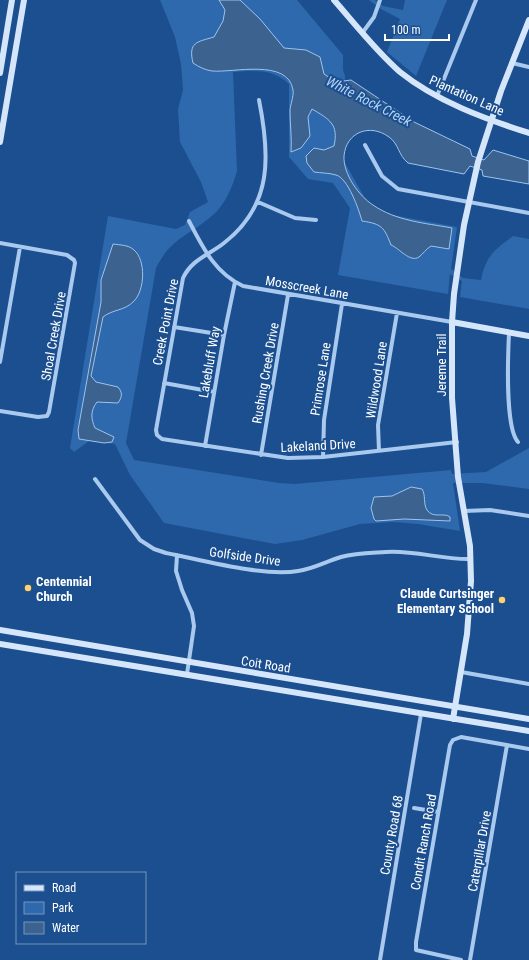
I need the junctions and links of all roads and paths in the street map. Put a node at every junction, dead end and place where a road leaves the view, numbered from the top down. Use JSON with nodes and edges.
{"nodes":[{"id":1,"x":12,"y":0,"type":"edge"},
{"id":2,"x":24,"y":0,"type":"edge"},
{"id":3,"x":334,"y":0,"type":"edge"},
{"id":4,"x":380,"y":0,"type":"edge"},
{"id":5,"x":476,"y":0,"type":"edge"},
{"id":6,"x":529,"y":20,"type":"edge"},
{"id":7,"x":362,"y":32,"type":"junction"},
{"id":8,"x":512,"y":63,"type":"junction"},
{"id":9,"x":529,"y":67,"type":"edge"},
{"id":10,"x":0,"y":73,"type":"edge"},
{"id":11,"x":437,"y":96,"type":"junction"},
{"id":12,"x":259,"y":100,"type":"dead end"},
{"id":13,"x":491,"y":119,"type":"junction"},
{"id":14,"x":1,"y":133,"type":"edge"},
{"id":15,"x":529,"y":133,"type":"edge"},
{"id":16,"x":0,"y":142,"type":"edge"},
{"id":17,"x":365,"y":145,"type":"dead end"},
{"id":18,"x":258,"y":202,"type":"junction"},
{"id":19,"x":468,"y":202,"type":"junction"},
{"id":20,"x":529,"y":213,"type":"edge"},
{"id":21,"x":316,"y":220,"type":"dead end"},
{"id":22,"x":189,"y":221,"type":"dead end"},
{"id":23,"x":0,"y":243,"type":"edge"},
{"id":24,"x":20,"y":247,"type":"junction"},
{"id":25,"x":206,"y":254,"type":"junction"},
{"id":26,"x":235,"y":282,"type":"junction"},
{"id":27,"x":288,"y":295,"type":"junction"},
{"id":28,"x":342,"y":304,"type":"junction"},
{"id":29,"x":397,"y":313,"type":"junction"},
{"id":30,"x":452,"y":322,"type":"junction"},
{"id":31,"x":174,"y":327,"type":"junction"},
{"id":32,"x":509,"y":333,"type":"junction"},
{"id":33,"x":224,"y":334,"type":"junction"},
{"id":34,"x":529,"y":336,"type":"edge"},
{"id":35,"x":0,"y":362,"type":"edge"},
{"id":36,"x":164,"y":383,"type":"junction"},
{"id":37,"x":214,"y":392,"type":"junction"},
{"id":38,"x":0,"y":411,"type":"edge"},
{"id":39,"x":158,"y":437,"type":"joint"},
{"id":40,"x":457,"y":442,"type":"junction"},
{"id":41,"x":518,"y":442,"type":"dead end"},
{"id":42,"x":205,"y":446,"type":"junction"},
{"id":43,"x":379,"y":451,"type":"junction"},
{"id":44,"x":261,"y":455,"type":"junction"},
{"id":45,"x":323,"y":458,"type":"junction"},
{"id":46,"x":95,"y":479,"type":"dead end"},
{"id":47,"x":464,"y":511,"type":"junction"},
{"id":48,"x":529,"y":516,"type":"edge"},
{"id":49,"x":177,"y":556,"type":"junction"},
{"id":50,"x":471,"y":558,"type":"junction"},
{"id":51,"x":0,"y":630,"type":"edge"},
{"id":52,"x":18,"y":633,"type":"junction"},
{"id":53,"x":0,"y":644,"type":"edge"},
{"id":54,"x":16,"y":646,"type":"junction"},
{"id":55,"x":112,"y":649,"type":"junction"},
{"id":56,"x":110,"y":661,"type":"junction"},
{"id":57,"x":189,"y":662,"type":"junction"},
{"id":58,"x":461,"y":672,"type":"junction"},
{"id":59,"x":187,"y":674,"type":"junction"},
{"id":60,"x":529,"y":684,"type":"edge"},
{"id":61,"x":363,"y":691,"type":"junction"},
{"id":62,"x":361,"y":703,"type":"junction"},
{"id":63,"x":455,"y":707,"type":"junction"},
{"id":64,"x":422,"y":714,"type":"junction"},
{"id":65,"x":453,"y":719,"type":"junction"},
{"id":66,"x":529,"y":719,"type":"edge"},
{"id":67,"x":529,"y":731,"type":"edge"},
{"id":68,"x":507,"y":745,"type":"junction"},
{"id":69,"x":529,"y":749,"type":"edge"},
{"id":70,"x":414,"y":808,"type":"dead end"},
{"id":71,"x":438,"y":812,"type":"junction"},
{"id":72,"x":380,"y":960,"type":"edge"},
{"id":73,"x":461,"y":960,"type":"edge"},
{"id":74,"x":470,"y":960,"type":"edge"}],
"edges":[{"from":1,"to":10,"type":"main road"},
{"from":2,"to":14,"type":"main road"},
{"from":3,"to":7,"type":"main road","name":"Plantation Lane"},
{"from":4,"to":7,"type":"street"},
{"from":5,"to":11,"type":"street"},
{"from":6,"to":8,"type":"main road","name":"Jereme Trail"},
{"from":7,"to":11,"type":"main road","name":"Plantation Lane"},
{"from":8,"to":9,"type":"street"},
{"from":8,"to":13,"type":"main road","name":"Jereme Trail"},
{"from":11,"to":13,"type":"main road","name":"Plantation Lane"},
{"from":12,"to":18,"type":"street","name":"Creek Point Drive"},
{"from":13,"to":15,"type":"main road","name":"Plantation Lane"},
{"from":13,"to":19,"type":"main road","name":"Jereme Trail"},
{"from":14,"to":16,"type":"main road"},
{"from":17,"to":19,"type":"street"},
{"from":18,"to":21,"type":"street"},
{"from":18,"to":25,"type":"street","name":"Creek Point Drive"},
{"from":19,"to":20,"type":"street"},
{"from":19,"to":30,"type":"main road","name":"Jereme Trail"},
{"from":22,"to":25,"type":"street","name":"Mosscreek Lane"},
{"from":23,"to":24,"type":"street"},
{"from":24,"to":35,"type":"street"},
{"from":24,"to":38,"type":"street","name":"Shoal Creek Drive"},
{"from":25,"to":26,"type":"street","name":"Mosscreek Lane"},
{"from":25,"to":31,"type":"street","name":"Creek Point Drive"},
{"from":26,"to":27,"type":"street","name":"Mosscreek Lane"},
{"from":26,"to":33,"type":"street","name":"Lakebluff Way"},
{"from":27,"to":28,"type":"street","name":"Mosscreek Lane"},
{"from":27,"to":44,"type":"street","name":"Rushing Creek Drive"},
{"from":28,"to":29,"type":"street","name":"Mosscreek Lane"},
{"from":28,"to":45,"type":"street","name":"Primrose Lane"},
{"from":29,"to":30,"type":"street","name":"Mosscreek Lane"},
{"from":29,"to":43,"type":"street","name":"Wildwood Lane"},
{"from":30,"to":32,"type":"main road"},
{"from":30,"to":40,"type":"main road","name":"Jereme Trail"},
{"from":31,"to":33,"type":"street"},
{"from":31,"to":36,"type":"street","name":"Creek Point Drive"},
{"from":32,"to":34,"type":"main road"},
{"from":32,"to":41,"type":"street"},
{"from":33,"to":37,"type":"street","name":"Lakebluff Way"},
{"from":36,"to":37,"type":"street"},
{"from":36,"to":39,"type":"street","name":"Creek Point Drive"},
{"from":37,"to":42,"type":"street","name":"Lakebluff Way"},
{"from":39,"to":42,"type":"street","name":"Lakeland Drive"},
{"from":40,"to":43,"type":"street","name":"Lakeland Drive"},
{"from":40,"to":47,"type":"main road","name":"Jereme Trail"},
{"from":42,"to":44,"type":"street","name":"Lakeland Drive"},
{"from":43,"to":45,"type":"street","name":"Lakeland Drive"},
{"from":44,"to":45,"type":"street","name":"Lakeland Drive"},
{"from":46,"to":49,"type":"street","name":"Golfside Drive"},
{"from":47,"to":48,"type":"street"},
{"from":47,"to":50,"type":"main road","name":"Jereme Trail"},
{"from":49,"to":50,"type":"street","name":"Golfside Drive"},
{"from":49,"to":57,"type":"street"},
{"from":50,"to":58,"type":"main road","name":"Jereme Trail"},
{"from":51,"to":52,"type":"main road","name":"Coit Road"},
{"from":52,"to":54,"type":"main road"},
{"from":52,"to":55,"type":"main road","name":"Coit Road"},
{"from":53,"to":54,"type":"main road","name":"Coit Road"},
{"from":54,"to":56,"type":"main road","name":"Coit Road"},
{"from":55,"to":56,"type":"main road"},
{"from":55,"to":57,"type":"main road","name":"Coit Road"},
{"from":56,"to":59,"type":"main road","name":"Coit Road"},
{"from":57,"to":59,"type":"street"},
{"from":57,"to":61,"type":"main road","name":"Coit Road"},
{"from":58,"to":60,"type":"street"},
{"from":58,"to":63,"type":"main road","name":"Jereme Trail"},
{"from":59,"to":62,"type":"main road","name":"Coit Road"},
{"from":61,"to":62,"type":"main road"},
{"from":61,"to":63,"type":"main road","name":"Coit Road"},
{"from":62,"to":64,"type":"main road","name":"Coit Road"},
{"from":63,"to":65,"type":"main road","name":"Jereme Trail"},
{"from":63,"to":66,"type":"main road","name":"Coit Road"},
{"from":64,"to":65,"type":"main road","name":"Coit Road"},
{"from":64,"to":72,"type":"street","name":"County Road 68"},
{"from":65,"to":67,"type":"main road","name":"Coit Road"},
{"from":68,"to":69,"type":"street"},
{"from":68,"to":71,"type":"street","name":"Condit Ranch Road"},
{"from":68,"to":74,"type":"street","name":"Caterpillar Drive"},
{"from":70,"to":71,"type":"street"},
{"from":71,"to":73,"type":"street","name":"Condit Ranch Road"}]}
